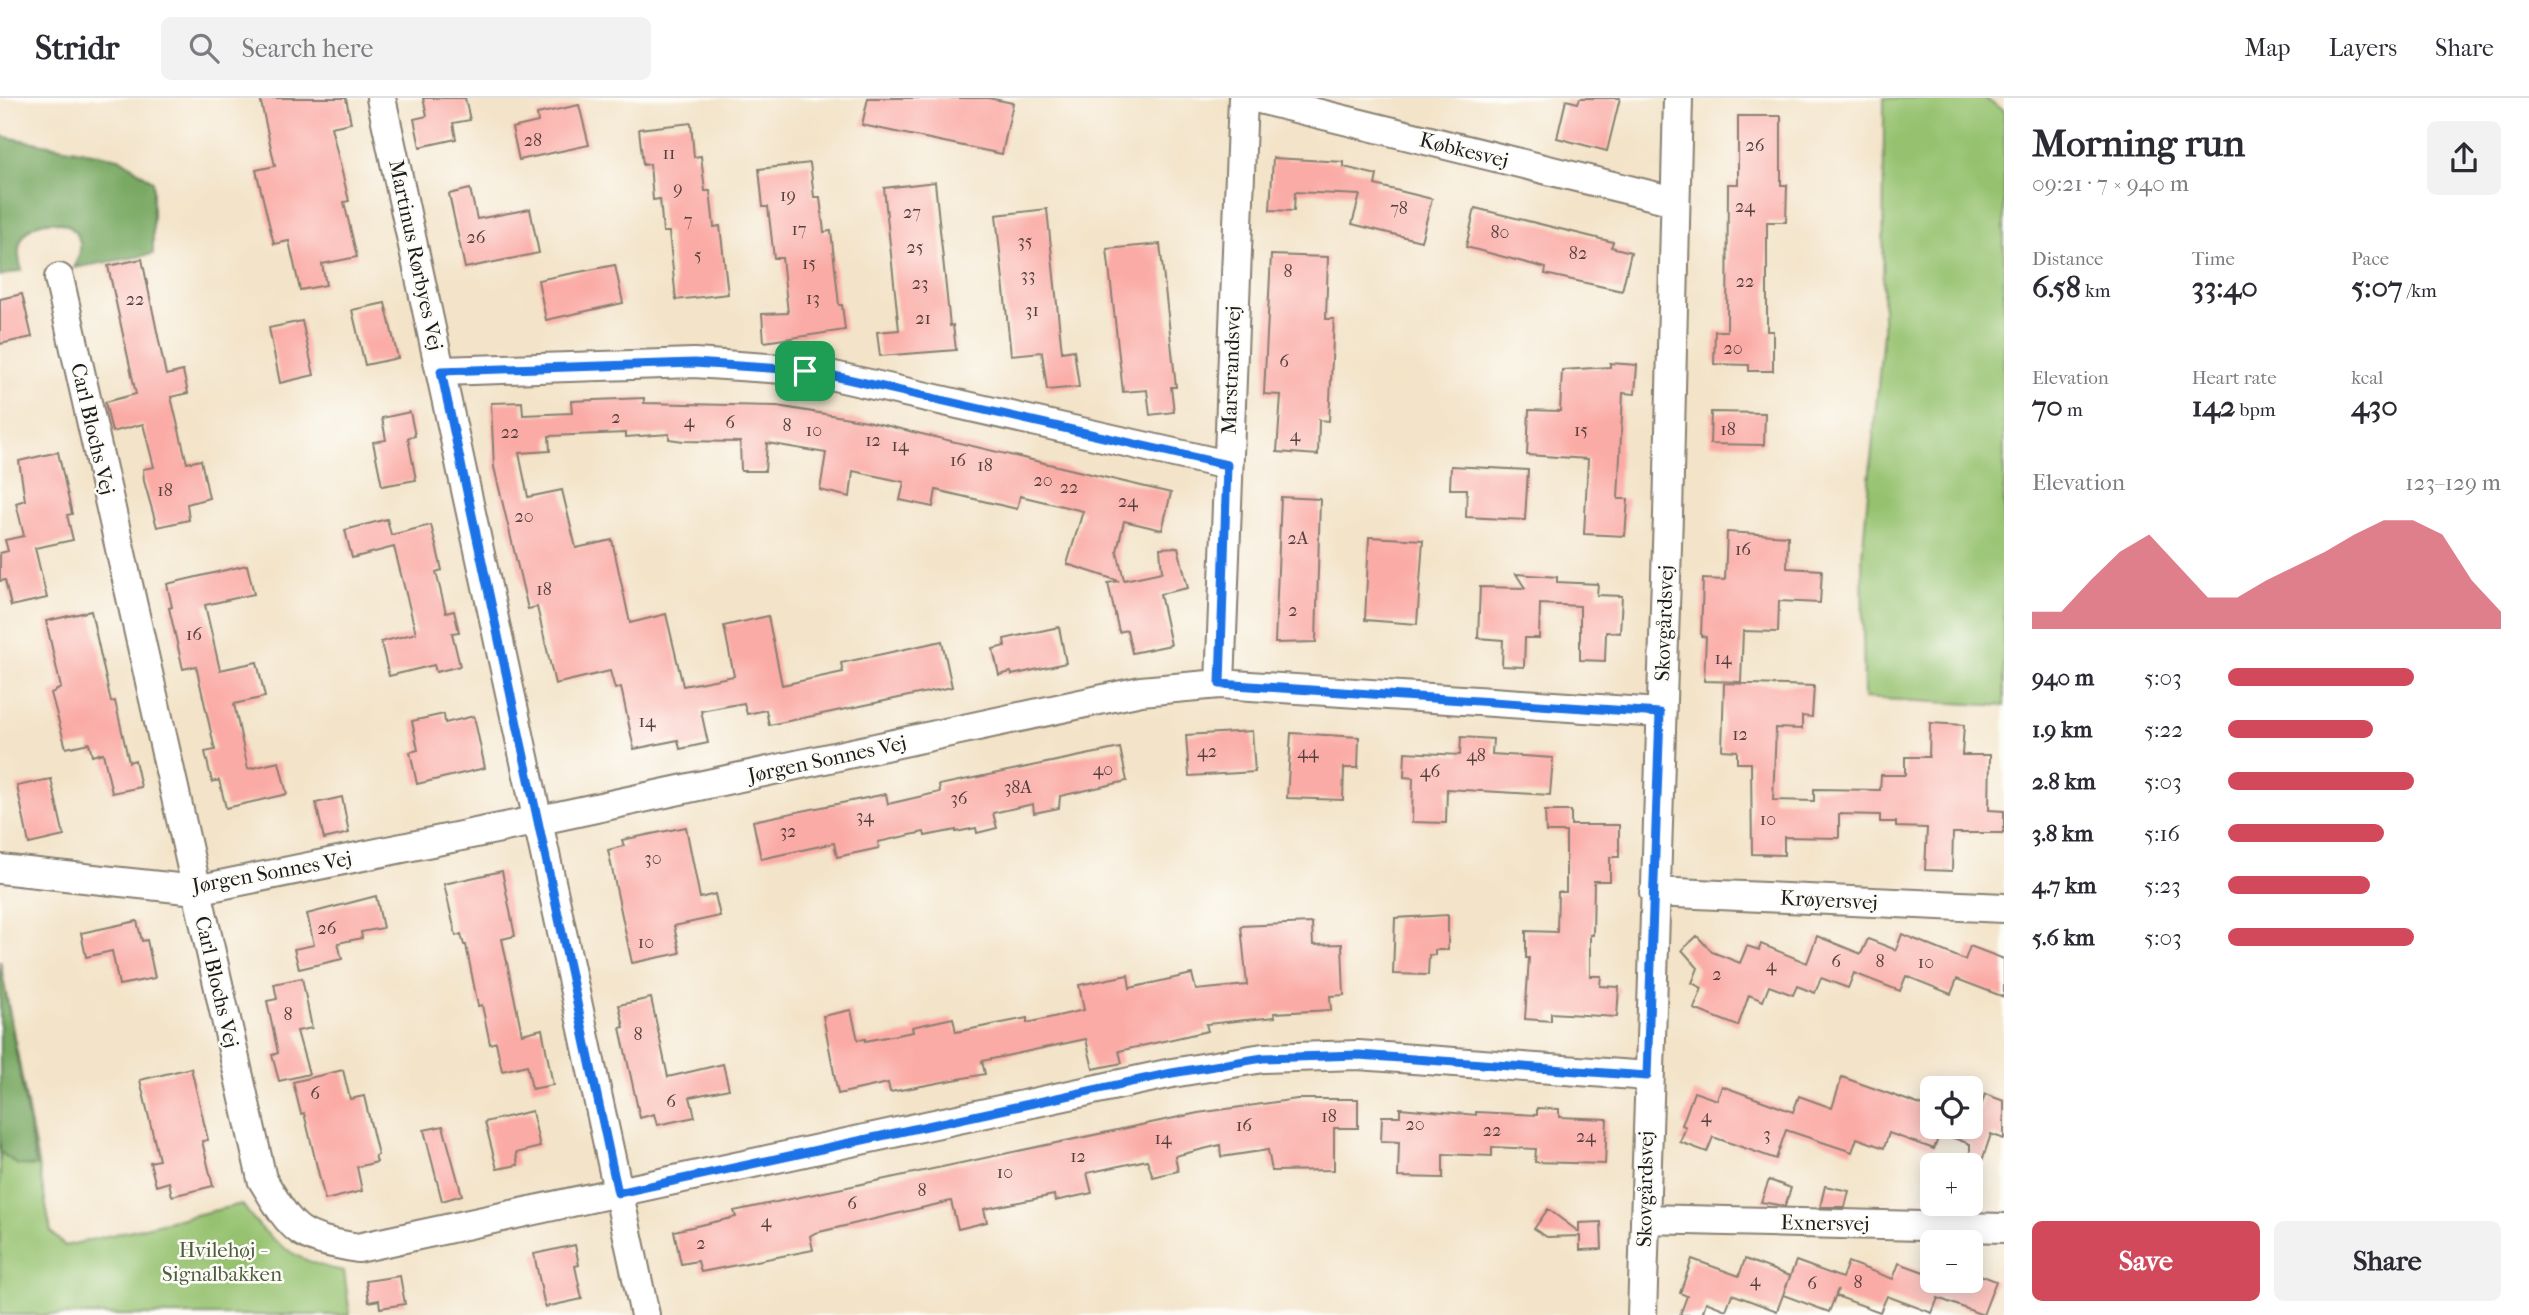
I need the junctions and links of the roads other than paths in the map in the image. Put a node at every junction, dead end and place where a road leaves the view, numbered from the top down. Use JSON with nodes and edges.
{"nodes":[{"id":1,"x":381,"y":98,"type":"edge"},
{"id":2,"x":1243,"y":98,"type":"edge"},
{"id":3,"x":1255,"y":98,"type":"edge"},
{"id":4,"x":1678,"y":98,"type":"edge"},
{"id":5,"x":1674,"y":201,"type":"junction"},
{"id":6,"x":59,"y":278,"type":"dead end"},
{"id":7,"x":441,"y":371,"type":"junction"},
{"id":8,"x":1227,"y":465,"type":"junction"},
{"id":9,"x":1220,"y":684,"type":"junction"},
{"id":10,"x":1660,"y":713,"type":"junction"},
{"id":11,"x":538,"y":820,"type":"junction"},
{"id":12,"x":0,"y":869,"type":"edge"},
{"id":13,"x":196,"y":890,"type":"junction"},
{"id":14,"x":1654,"y":892,"type":"junction"},
{"id":15,"x":2004,"y":908,"type":"edge"},
{"id":16,"x":1647,"y":1076,"type":"junction"},
{"id":17,"x":618,"y":1193,"type":"junction"},
{"id":18,"x":1645,"y":1219,"type":"junction"},
{"id":19,"x":2004,"y":1228,"type":"edge"},
{"id":20,"x":645,"y":1315,"type":"edge"},
{"id":21,"x":1642,"y":1315,"type":"edge"}],
"edges":[{"from":1,"to":7,"type":"street","name":"Martinus Rørbyes Vej"},
{"from":2,"to":8,"type":"street","name":"Marstrandsvej"},
{"from":3,"to":5,"type":"street","name":"Købkesvej"},
{"from":4,"to":5,"type":"street","name":"Skovgårdsvej"},
{"from":5,"to":10,"type":"street","name":"Skovgårdsvej"},
{"from":6,"to":13,"type":"street","name":"Carl Blochs Vej"},
{"from":7,"to":8,"type":"street"},
{"from":7,"to":11,"type":"street","name":"Martinus Rørbyes Vej"},
{"from":8,"to":9,"type":"street","name":"Marstrandsvej"},
{"from":9,"to":10,"type":"street","name":"Jørgen Sonnes Vej"},
{"from":9,"to":11,"type":"street","name":"Jørgen Sonnes Vej"},
{"from":10,"to":14,"type":"street","name":"Skovgårdsvej"},
{"from":11,"to":13,"type":"street","name":"Jørgen Sonnes Vej"},
{"from":11,"to":17,"type":"street","name":"Martinus Rørbyes Vej"},
{"from":12,"to":13,"type":"street","name":"Jørgen Sonnes Vej"},
{"from":13,"to":17,"type":"street","name":"Carl Blochs Vej"},
{"from":14,"to":15,"type":"street","name":"Krøyersvej"},
{"from":14,"to":16,"type":"street","name":"Skovgårdsvej"},
{"from":16,"to":17,"type":"street","name":"Carl Blochs Vej"},
{"from":16,"to":18,"type":"street","name":"Skovgårdsvej"},
{"from":17,"to":20,"type":"street","name":"Martinus Rørbyes Vej"},
{"from":18,"to":19,"type":"street","name":"Exnersvej"},
{"from":18,"to":21,"type":"street","name":"Skovgårdsvej"}]}
